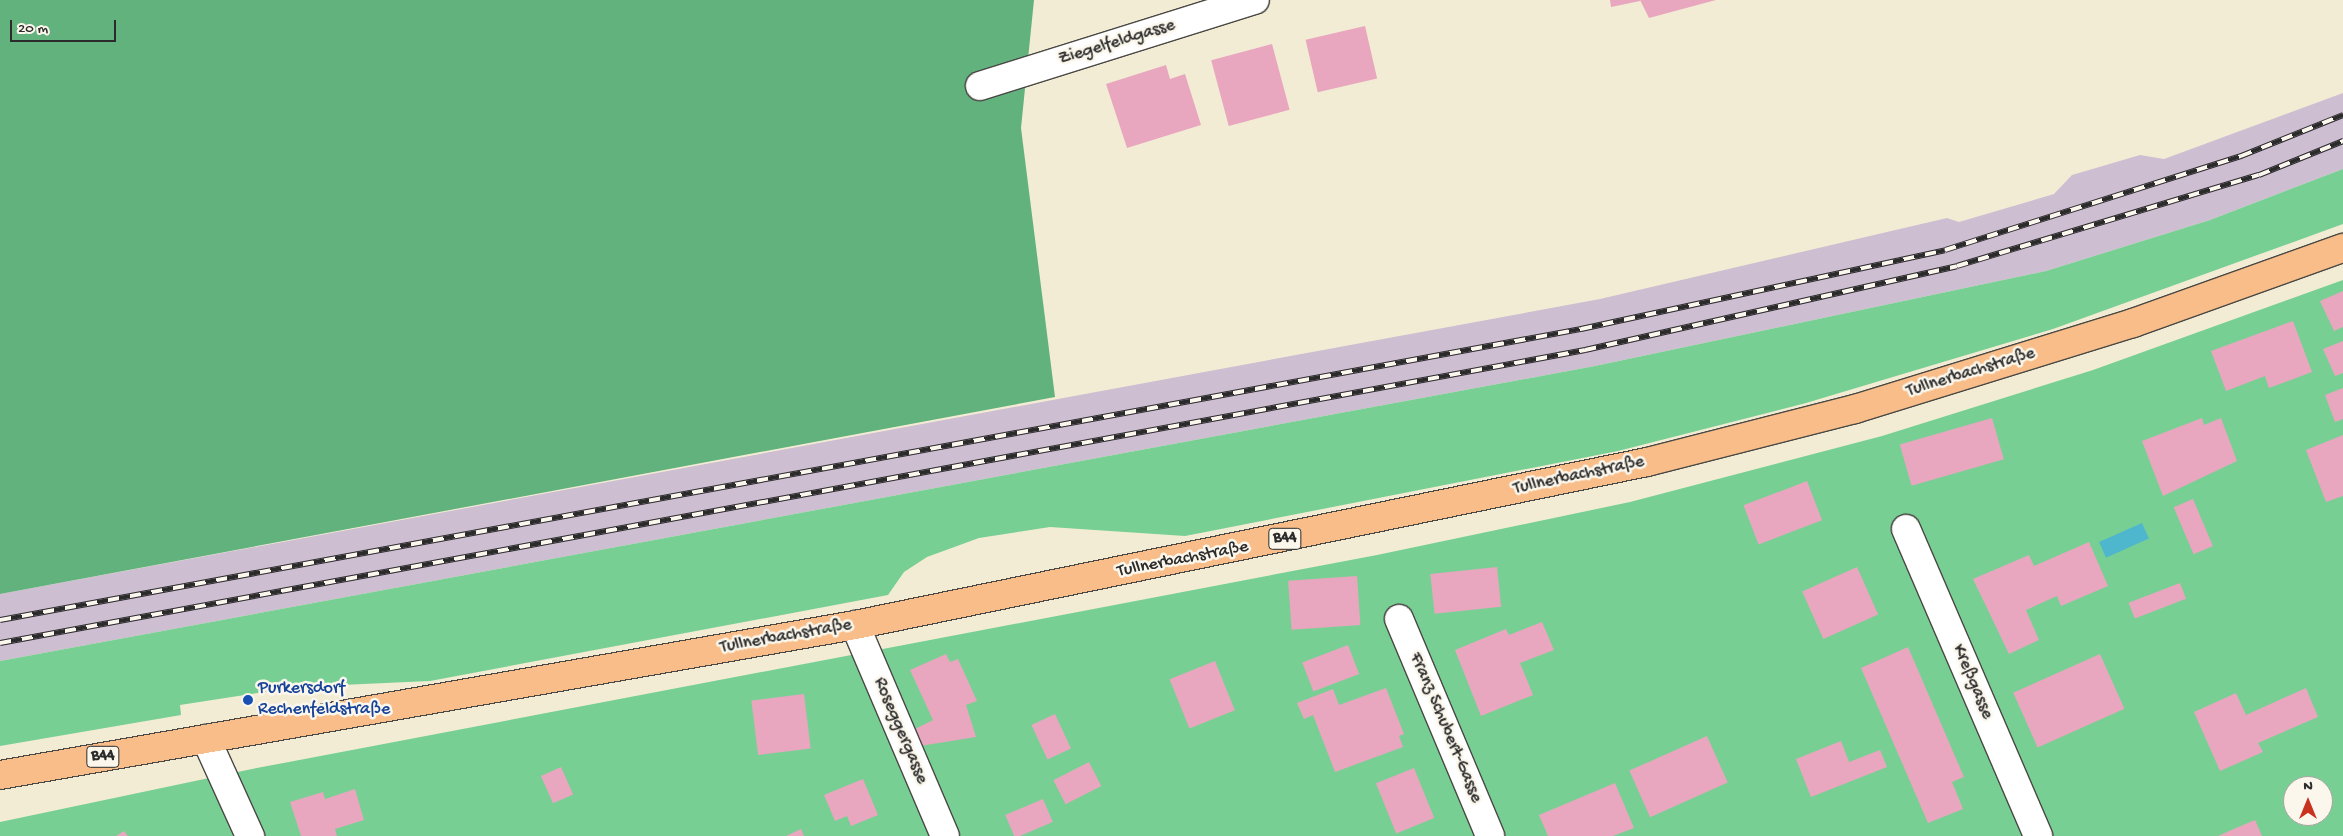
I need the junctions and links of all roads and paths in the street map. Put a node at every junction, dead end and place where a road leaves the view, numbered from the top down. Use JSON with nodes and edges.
{"nodes":[{"id":1,"x":1255,"y":0,"type":"edge"},
{"id":2,"x":980,"y":86,"type":"dead end"},
{"id":3,"x":2343,"y":248,"type":"edge"},
{"id":4,"x":1906,"y":529,"type":"dead end"},
{"id":5,"x":1399,"y":619,"type":"dead end"},
{"id":6,"x":855,"y":625,"type":"junction"},
{"id":7,"x":206,"y":738,"type":"junction"},
{"id":8,"x":0,"y":775,"type":"edge"},
{"id":9,"x":250,"y":836,"type":"edge"},
{"id":10,"x":945,"y":836,"type":"edge"},
{"id":11,"x":1490,"y":836,"type":"edge"},
{"id":12,"x":2038,"y":836,"type":"edge"}],
"edges":[{"from":1,"to":2,"type":"street","name":"Ziegelfeldgasse"},
{"from":3,"to":6,"type":"main road","name":"Tullnerbachstraße","number":"B44"},
{"from":4,"to":12,"type":"street","name":"Kreßgasse"},
{"from":5,"to":11,"type":"street","name":"Franz Schubert-Gasse"},
{"from":6,"to":7,"type":"main road","name":"Tullnerbachstraße","number":"B44"},
{"from":6,"to":10,"type":"street","name":"Roseggergasse"},
{"from":7,"to":8,"type":"main road","name":"Tullnerbachstraße","number":"B44"},
{"from":7,"to":9,"type":"street"}]}
